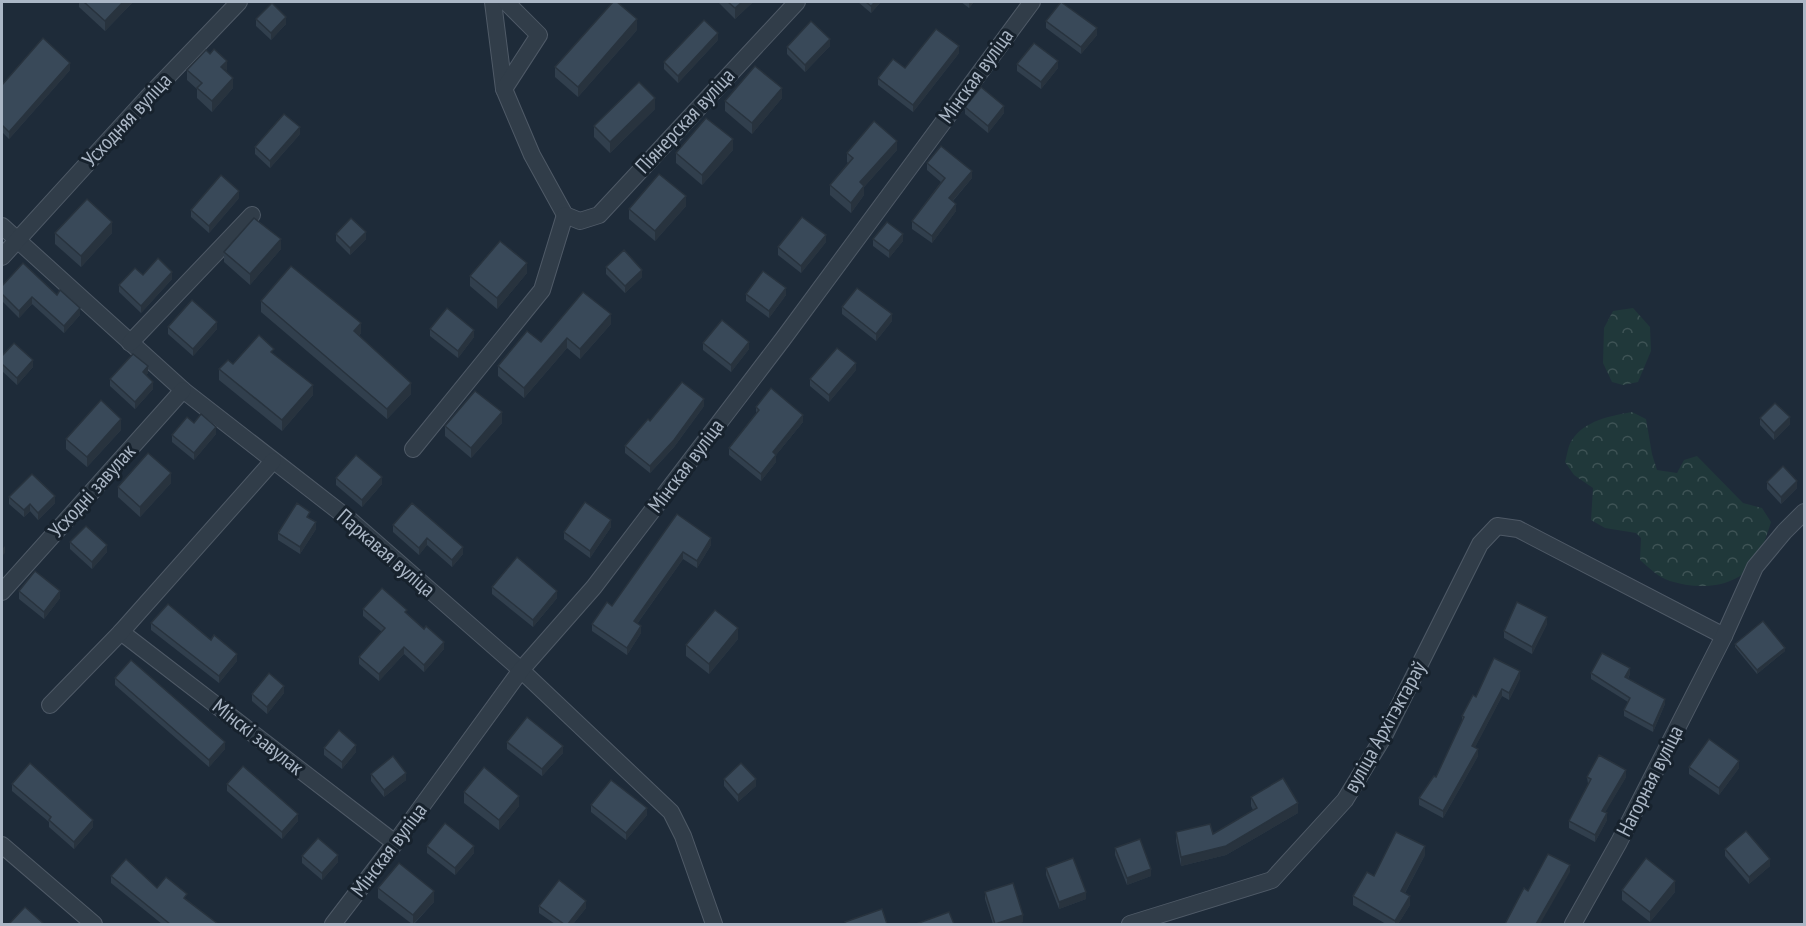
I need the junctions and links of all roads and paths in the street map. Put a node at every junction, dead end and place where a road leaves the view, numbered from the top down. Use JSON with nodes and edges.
{"nodes":[{"id":1,"x":239,"y":2,"type":"edge"},
{"id":2,"x":493,"y":2,"type":"edge"},
{"id":3,"x":506,"y":2,"type":"edge"},
{"id":4,"x":797,"y":2,"type":"edge"},
{"id":5,"x":1032,"y":2,"type":"edge"},
{"id":6,"x":504,"y":89,"type":"junction"},
{"id":7,"x":252,"y":215,"type":"dead end"},
{"id":8,"x":565,"y":215,"type":"junction"},
{"id":9,"x":2,"y":226,"type":"edge"},
{"id":10,"x":17,"y":240,"type":"junction"},
{"id":11,"x":2,"y":257,"type":"edge"},
{"id":12,"x":130,"y":343,"type":"junction"},
{"id":13,"x":183,"y":390,"type":"junction"},
{"id":14,"x":413,"y":449,"type":"dead end"},
{"id":15,"x":273,"y":461,"type":"junction"},
{"id":16,"x":1804,"y":512,"type":"edge"},
{"id":17,"x":2,"y":592,"type":"edge"},
{"id":18,"x":121,"y":632,"type":"junction"},
{"id":19,"x":1724,"y":636,"type":"junction"},
{"id":20,"x":520,"y":670,"type":"junction"},
{"id":21,"x":50,"y":705,"type":"dead end"},
{"id":22,"x":395,"y":843,"type":"junction"},
{"id":23,"x":2,"y":845,"type":"edge"},
{"id":24,"x":94,"y":924,"type":"edge"},
{"id":25,"x":333,"y":924,"type":"edge"},
{"id":26,"x":714,"y":924,"type":"edge"},
{"id":27,"x":1130,"y":924,"type":"edge"},
{"id":28,"x":1573,"y":924,"type":"edge"}],
"edges":[{"from":1,"to":10,"type":"street","name":"Усходняя вуліца"},
{"from":2,"to":6,"type":"street"},
{"from":3,"to":6,"type":"street"},
{"from":4,"to":8,"type":"street","name":"Піянерская вуліца"},
{"from":5,"to":20,"type":"street","name":"Мінская вуліца"},
{"from":6,"to":8,"type":"street"},
{"from":7,"to":12,"type":"street"},
{"from":8,"to":14,"type":"street"},
{"from":9,"to":10,"type":"street","name":"Паркавая вуліца"},
{"from":10,"to":11,"type":"street","name":"Усходняя вуліца"},
{"from":10,"to":12,"type":"street","name":"Паркавая вуліца"},
{"from":12,"to":13,"type":"street","name":"Паркавая вуліца"},
{"from":13,"to":15,"type":"street","name":"Паркавая вуліца"},
{"from":13,"to":17,"type":"street","name":"Усходні завулак"},
{"from":15,"to":18,"type":"street"},
{"from":15,"to":20,"type":"street","name":"Паркавая вуліца"},
{"from":16,"to":19,"type":"street","name":"Нагорная вуліца"},
{"from":18,"to":21,"type":"street"},
{"from":18,"to":22,"type":"street","name":"Мінскі завулак"},
{"from":19,"to":27,"type":"street","name":"вуліца Архітэктараў"},
{"from":19,"to":28,"type":"street","name":"Нагорная вуліца"},
{"from":20,"to":22,"type":"street","name":"Мінская вуліца"},
{"from":20,"to":26,"type":"street","name":"Паркавая вуліца"},
{"from":22,"to":25,"type":"street","name":"Мінская вуліца"},
{"from":23,"to":24,"type":"street"}]}
